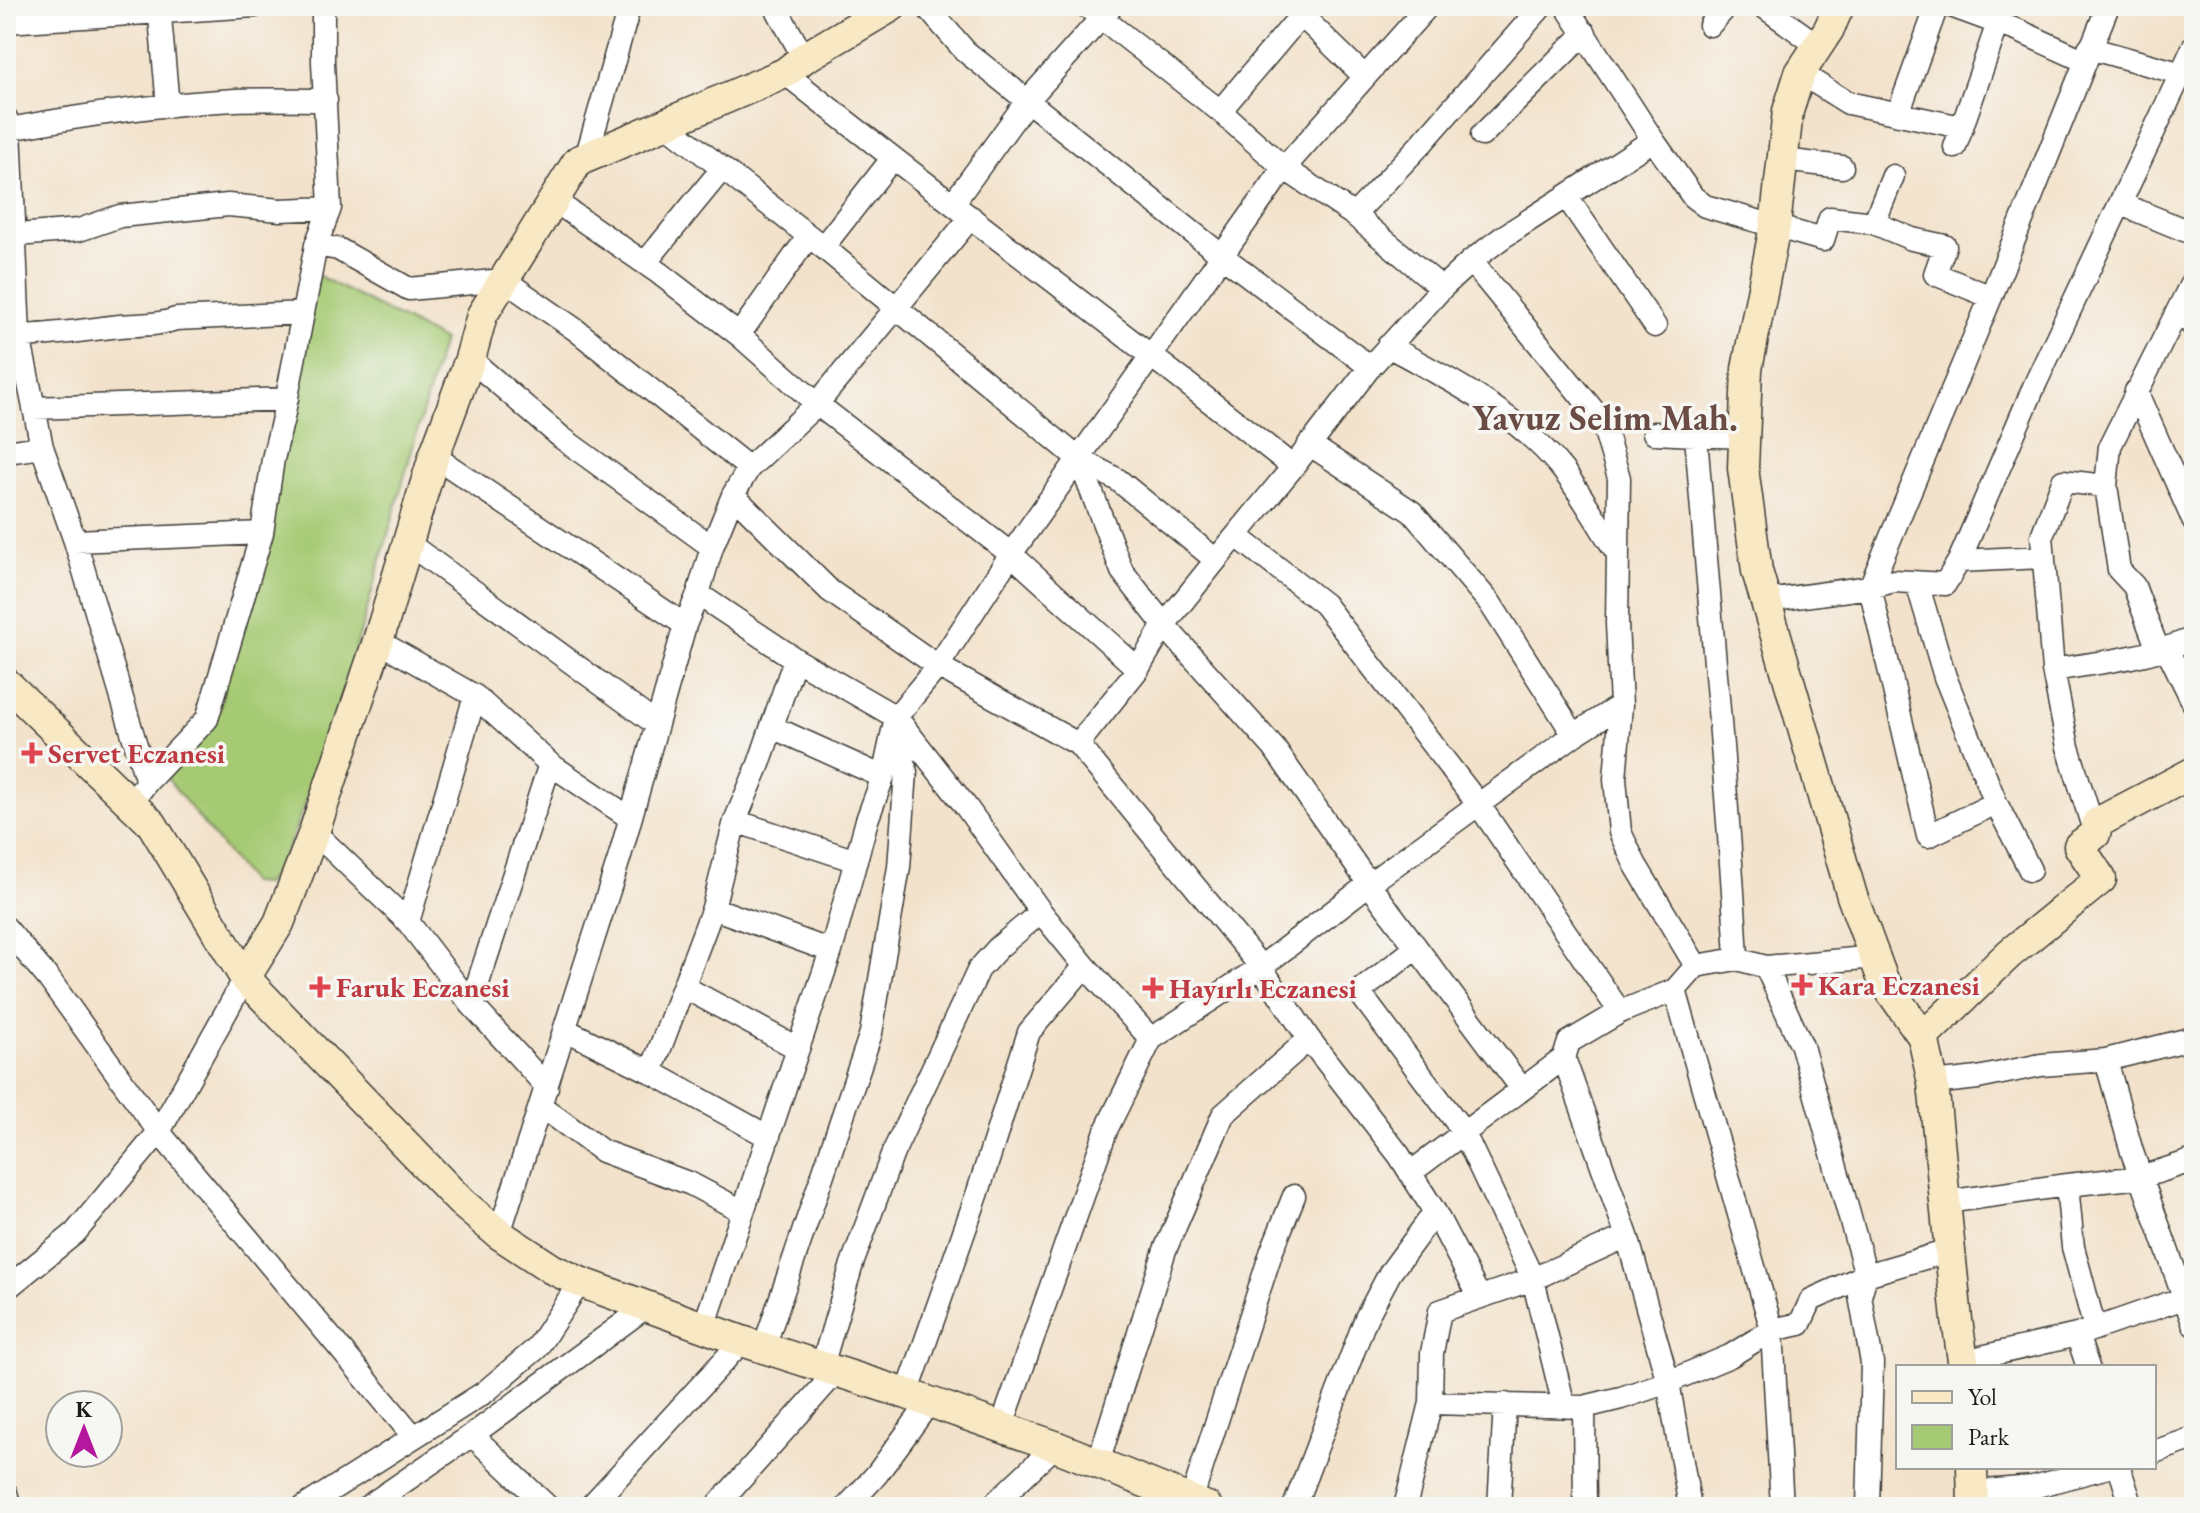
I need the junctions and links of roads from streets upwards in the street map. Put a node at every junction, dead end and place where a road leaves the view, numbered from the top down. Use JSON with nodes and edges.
{"nodes":[{"id":1,"x":255,"y":6,"type":"edge"},
{"id":2,"x":323,"y":6,"type":"edge"},
{"id":3,"x":775,"y":6,"type":"edge"},
{"id":4,"x":892,"y":6,"type":"edge"},
{"id":5,"x":926,"y":6,"type":"edge"},
{"id":6,"x":1428,"y":6,"type":"edge"},
{"id":7,"x":1542,"y":6,"type":"edge"},
{"id":8,"x":1566,"y":6,"type":"edge"},
{"id":9,"x":1727,"y":6,"type":"edge"},
{"id":10,"x":1763,"y":6,"type":"edge"},
{"id":11,"x":1839,"y":6,"type":"edge"},
{"id":12,"x":1937,"y":6,"type":"edge"},
{"id":13,"x":1951,"y":6,"type":"edge"},
{"id":14,"x":2108,"y":6,"type":"edge"},
{"id":15,"x":629,"y":8,"type":"edge"},
{"id":16,"x":159,"y":9,"type":"edge"},
{"id":17,"x":1301,"y":9,"type":"edge"},
{"id":18,"x":1099,"y":10,"type":"edge"},
{"id":19,"x":6,"y":22,"type":"edge"},
{"id":20,"x":1998,"y":23,"type":"junction"},
{"id":21,"x":1710,"y":25,"type":"dead end"},
{"id":22,"x":1585,"y":33,"type":"junction"},
{"id":23,"x":1817,"y":45,"type":"junction"},
{"id":24,"x":2194,"y":46,"type":"edge"},
{"id":25,"x":2087,"y":54,"type":"junction"},
{"id":26,"x":795,"y":65,"type":"junction"},
{"id":27,"x":1800,"y":73,"type":"junction"},
{"id":28,"x":2188,"y":75,"type":"edge"},
{"id":29,"x":1364,"y":76,"type":"junction"},
{"id":30,"x":326,"y":100,"type":"junction"},
{"id":31,"x":1027,"y":101,"type":"junction"},
{"id":32,"x":168,"y":106,"type":"junction"},
{"id":33,"x":1220,"y":111,"type":"junction"},
{"id":34,"x":1898,"y":114,"type":"junction"},
{"id":35,"x":664,"y":123,"type":"junction"},
{"id":36,"x":8,"y":124,"type":"edge"},
{"id":37,"x":1482,"y":135,"type":"dead end"},
{"id":38,"x":1653,"y":140,"type":"junction"},
{"id":39,"x":586,"y":158,"type":"junction"},
{"id":40,"x":892,"y":159,"type":"junction"},
{"id":41,"x":1783,"y":160,"type":"junction"},
{"id":42,"x":1842,"y":167,"type":"dead end"},
{"id":43,"x":1284,"y":168,"type":"junction"},
{"id":44,"x":722,"y":169,"type":"junction"},
{"id":45,"x":1893,"y":176,"type":"dead end"},
{"id":46,"x":1566,"y":196,"type":"junction"},
{"id":47,"x":553,"y":200,"type":"junction"},
{"id":48,"x":2121,"y":204,"type":"junction"},
{"id":49,"x":330,"y":208,"type":"junction"},
{"id":50,"x":963,"y":210,"type":"junction"},
{"id":51,"x":1354,"y":215,"type":"junction"},
{"id":52,"x":1874,"y":223,"type":"junction"},
{"id":53,"x":1775,"y":226,"type":"junction"},
{"id":54,"x":2194,"y":234,"type":"edge"},
{"id":55,"x":17,"y":235,"type":"junction"},
{"id":56,"x":816,"y":242,"type":"junction"},
{"id":57,"x":316,"y":245,"type":"junction"},
{"id":58,"x":1221,"y":255,"type":"junction"},
{"id":59,"x":1471,"y":261,"type":"junction"},
{"id":60,"x":645,"y":263,"type":"junction"},
{"id":61,"x":2194,"y":278,"type":"edge"},
{"id":62,"x":504,"y":280,"type":"junction"},
{"id":63,"x":1442,"y":288,"type":"junction"},
{"id":64,"x":1991,"y":297,"type":"junction"},
{"id":65,"x":2181,"y":306,"type":"junction"},
{"id":66,"x":896,"y":309,"type":"junction"},
{"id":67,"x":303,"y":313,"type":"junction"},
{"id":68,"x":1655,"y":326,"type":"dead end"},
{"id":69,"x":2194,"y":328,"type":"edge"},
{"id":70,"x":739,"y":335,"type":"junction"},
{"id":71,"x":19,"y":336,"type":"junction"},
{"id":72,"x":1388,"y":346,"type":"junction"},
{"id":73,"x":1154,"y":355,"type":"junction"},
{"id":74,"x":470,"y":359,"type":"junction"},
{"id":75,"x":1370,"y":367,"type":"junction"},
{"id":76,"x":2136,"y":391,"type":"junction"},
{"id":77,"x":287,"y":399,"type":"junction"},
{"id":78,"x":817,"y":404,"type":"junction"},
{"id":79,"x":34,"y":408,"type":"junction"},
{"id":80,"x":1654,"y":433,"type":"dead end"},
{"id":81,"x":1696,"y":435,"type":"junction"},
{"id":82,"x":1743,"y":437,"type":"junction"},
{"id":83,"x":1309,"y":444,"type":"junction"},
{"id":84,"x":42,"y":447,"type":"junction"},
{"id":85,"x":6,"y":452,"type":"edge"},
{"id":86,"x":434,"y":456,"type":"junction"},
{"id":87,"x":1079,"y":459,"type":"junction"},
{"id":88,"x":1293,"y":467,"type":"junction"},
{"id":89,"x":749,"y":468,"type":"junction"},
{"id":90,"x":2106,"y":486,"type":"junction"},
{"id":91,"x":733,"y":495,"type":"junction"},
{"id":92,"x":2194,"y":522,"type":"edge"},
{"id":93,"x":262,"y":533,"type":"junction"},
{"id":94,"x":1237,"y":536,"type":"junction"},
{"id":95,"x":75,"y":541,"type":"junction"},
{"id":96,"x":409,"y":544,"type":"junction"},
{"id":97,"x":712,"y":547,"type":"junction"},
{"id":98,"x":1616,"y":551,"type":"junction"},
{"id":99,"x":1011,"y":554,"type":"junction"},
{"id":100,"x":2044,"y":557,"type":"junction"},
{"id":101,"x":1216,"y":560,"type":"junction"},
{"id":102,"x":1959,"y":561,"type":"junction"},
{"id":103,"x":1917,"y":583,"type":"junction"},
{"id":104,"x":1870,"y":587,"type":"junction"},
{"id":105,"x":698,"y":594,"type":"junction"},
{"id":106,"x":1767,"y":601,"type":"junction"},
{"id":107,"x":685,"y":625,"type":"junction"},
{"id":108,"x":1164,"y":625,"type":"junction"},
{"id":109,"x":378,"y":641,"type":"junction"},
{"id":110,"x":2170,"y":647,"type":"junction"},
{"id":111,"x":795,"y":659,"type":"junction"},
{"id":112,"x":938,"y":666,"type":"junction"},
{"id":113,"x":1138,"y":669,"type":"junction"},
{"id":114,"x":2053,"y":670,"type":"junction"},
{"id":115,"x":6,"y":683,"type":"edge"},
{"id":116,"x":475,"y":696,"type":"junction"},
{"id":117,"x":2194,"y":704,"type":"edge"},
{"id":118,"x":1621,"y":705,"type":"junction"},
{"id":119,"x":896,"y":717,"type":"junction"},
{"id":120,"x":656,"y":724,"type":"junction"},
{"id":121,"x":772,"y":727,"type":"junction"},
{"id":122,"x":1574,"y":735,"type":"junction"},
{"id":123,"x":1078,"y":744,"type":"junction"},
{"id":124,"x":550,"y":764,"type":"junction"},
{"id":125,"x":2194,"y":772,"type":"edge"},
{"id":126,"x":883,"y":777,"type":"junction"},
{"id":127,"x":139,"y":793,"type":"junction"},
{"id":128,"x":1996,"y":803,"type":"junction"},
{"id":129,"x":1479,"y":805,"type":"junction"},
{"id":130,"x":630,"y":818,"type":"junction"},
{"id":131,"x":735,"y":821,"type":"junction"},
{"id":132,"x":314,"y":832,"type":"junction"},
{"id":133,"x":2095,"y":834,"type":"junction"},
{"id":134,"x":856,"y":861,"type":"junction"},
{"id":135,"x":2030,"y":870,"type":"dead end"},
{"id":136,"x":1369,"y":884,"type":"junction"},
{"id":137,"x":713,"y":908,"type":"junction"},
{"id":138,"x":1041,"y":912,"type":"junction"},
{"id":139,"x":408,"y":922,"type":"junction"},
{"id":140,"x":6,"y":928,"type":"edge"},
{"id":141,"x":1416,"y":948,"type":"junction"},
{"id":142,"x":831,"y":951,"type":"junction"},
{"id":143,"x":1875,"y":957,"type":"junction"},
{"id":144,"x":1737,"y":959,"type":"junction"},
{"id":145,"x":1085,"y":966,"type":"junction"},
{"id":146,"x":1696,"y":966,"type":"junction"},
{"id":147,"x":1261,"y":967,"type":"junction"},
{"id":148,"x":1766,"y":967,"type":"junction"},
{"id":149,"x":245,"y":978,"type":"junction"},
{"id":150,"x":684,"y":987,"type":"junction"},
{"id":151,"x":1675,"y":990,"type":"junction"},
{"id":152,"x":471,"y":1004,"type":"junction"},
{"id":153,"x":1620,"y":1012,"type":"junction"},
{"id":154,"x":566,"y":1030,"type":"junction"},
{"id":155,"x":1923,"y":1037,"type":"junction"},
{"id":156,"x":2194,"y":1038,"type":"edge"},
{"id":157,"x":1151,"y":1039,"type":"junction"},
{"id":158,"x":1309,"y":1039,"type":"junction"},
{"id":159,"x":797,"y":1048,"type":"junction"},
{"id":160,"x":1564,"y":1058,"type":"junction"},
{"id":161,"x":2106,"y":1060,"type":"junction"},
{"id":162,"x":651,"y":1072,"type":"junction"},
{"id":163,"x":1933,"y":1083,"type":"junction"},
{"id":164,"x":1522,"y":1089,"type":"junction"},
{"id":165,"x":544,"y":1096,"type":"junction"},
{"id":166,"x":1463,"y":1131,"type":"junction"},
{"id":167,"x":159,"y":1132,"type":"junction"},
{"id":168,"x":769,"y":1137,"type":"junction"},
{"id":169,"x":2194,"y":1160,"type":"edge"},
{"id":170,"x":1410,"y":1173,"type":"junction"},
{"id":171,"x":2142,"y":1177,"type":"junction"},
{"id":172,"x":2067,"y":1185,"type":"junction"},
{"id":173,"x":1294,"y":1196,"type":"dead end"},
{"id":174,"x":1946,"y":1202,"type":"junction"},
{"id":175,"x":742,"y":1211,"type":"junction"},
{"id":176,"x":1435,"y":1212,"type":"junction"},
{"id":177,"x":499,"y":1234,"type":"junction"},
{"id":178,"x":1627,"y":1236,"type":"junction"},
{"id":179,"x":1952,"y":1250,"type":"junction"},
{"id":180,"x":1866,"y":1275,"type":"junction"},
{"id":181,"x":1533,"y":1279,"type":"junction"},
{"id":182,"x":580,"y":1282,"type":"junction"},
{"id":183,"x":6,"y":1289,"type":"edge"},
{"id":184,"x":1479,"y":1296,"type":"junction"},
{"id":185,"x":2188,"y":1301,"type":"edge"},
{"id":186,"x":646,"y":1307,"type":"junction"},
{"id":187,"x":2194,"y":1325,"type":"edge"},
{"id":188,"x":704,"y":1327,"type":"junction"},
{"id":189,"x":1772,"y":1330,"type":"junction"},
{"id":190,"x":2086,"y":1332,"type":"junction"},
{"id":191,"x":753,"y":1344,"type":"junction"},
{"id":192,"x":1964,"y":1364,"type":"edge"},
{"id":193,"x":2088,"y":1365,"type":"edge"},
{"id":194,"x":829,"y":1369,"type":"junction"},
{"id":195,"x":1668,"y":1382,"type":"junction"},
{"id":196,"x":918,"y":1399,"type":"junction"},
{"id":197,"x":1431,"y":1403,"type":"junction"},
{"id":198,"x":1505,"y":1404,"type":"junction"},
{"id":199,"x":1574,"y":1406,"type":"junction"},
{"id":200,"x":1001,"y":1428,"type":"junction"},
{"id":201,"x":472,"y":1435,"type":"junction"},
{"id":202,"x":414,"y":1437,"type":"junction"},
{"id":203,"x":2194,"y":1438,"type":"edge"},
{"id":204,"x":1055,"y":1446,"type":"junction"},
{"id":205,"x":2156,"y":1451,"type":"edge"},
{"id":206,"x":1098,"y":1463,"type":"junction"},
{"id":207,"x":2100,"y":1469,"type":"edge"},
{"id":208,"x":2120,"y":1469,"type":"edge"},
{"id":209,"x":1972,"y":1489,"type":"edge"},
{"id":210,"x":6,"y":1493,"type":"edge"},
{"id":211,"x":1199,"y":1504,"type":"edge"},
{"id":212,"x":10,"y":1507,"type":"edge"},
{"id":213,"x":304,"y":1507,"type":"edge"},
{"id":214,"x":367,"y":1507,"type":"edge"},
{"id":215,"x":548,"y":1507,"type":"edge"},
{"id":216,"x":590,"y":1507,"type":"edge"},
{"id":217,"x":716,"y":1507,"type":"edge"},
{"id":218,"x":847,"y":1507,"type":"edge"},
{"id":219,"x":991,"y":1507,"type":"edge"},
{"id":220,"x":1294,"y":1507,"type":"edge"},
{"id":221,"x":1405,"y":1507,"type":"edge"},
{"id":222,"x":1499,"y":1507,"type":"edge"},
{"id":223,"x":1585,"y":1507,"type":"edge"},
{"id":224,"x":1690,"y":1507,"type":"edge"},
{"id":225,"x":1782,"y":1507,"type":"edge"},
{"id":226,"x":1868,"y":1507,"type":"edge"},
{"id":227,"x":2132,"y":1507,"type":"edge"}],
"edges":[{"from":1,"to":16,"type":"street"},
{"from":2,"to":30,"type":"street"},
{"from":3,"to":26,"type":"street"},
{"from":4,"to":26,"type":"street"},
{"from":5,"to":31,"type":"street"},
{"from":6,"to":29,"type":"street"},
{"from":7,"to":51,"type":"street"},
{"from":8,"to":22,"type":"street"},
{"from":9,"to":21,"type":"street"},
{"from":10,"to":23,"type":"street"},
{"from":11,"to":23,"type":"street"},
{"from":12,"to":34,"type":"street"},
{"from":13,"to":20,"type":"street"},
{"from":14,"to":25,"type":"street"},
{"from":15,"to":39,"type":"street"},
{"from":16,"to":19,"type":"street"},
{"from":16,"to":32,"type":"street"},
{"from":17,"to":29,"type":"street"},
{"from":17,"to":33,"type":"street"},
{"from":18,"to":31,"type":"street"},
{"from":18,"to":33,"type":"street"},
{"from":20,"to":25,"type":"street"},
{"from":20,"to":34,"type":"street"},
{"from":22,"to":37,"type":"street"},
{"from":22,"to":38,"type":"street"},
{"from":23,"to":27,"type":"street"},
{"from":24,"to":28,"type":"street"},
{"from":25,"to":28,"type":"street"},
{"from":25,"to":64,"type":"street"},
{"from":26,"to":35,"type":"street"},
{"from":26,"to":40,"type":"street"},
{"from":27,"to":34,"type":"street"},
{"from":27,"to":41,"type":"street"},
{"from":28,"to":48,"type":"street"},
{"from":29,"to":43,"type":"street"},
{"from":30,"to":32,"type":"street"},
{"from":30,"to":49,"type":"street"},
{"from":31,"to":50,"type":"street"},
{"from":31,"to":58,"type":"street"},
{"from":32,"to":36,"type":"street"},
{"from":33,"to":43,"type":"street"},
{"from":35,"to":39,"type":"street"},
{"from":35,"to":44,"type":"street"},
{"from":36,"to":55,"type":"street"},
{"from":38,"to":46,"type":"street"},
{"from":38,"to":53,"type":"street"},
{"from":39,"to":47,"type":"street"},
{"from":40,"to":50,"type":"street"},
{"from":40,"to":56,"type":"street"},
{"from":41,"to":42,"type":"street"},
{"from":41,"to":53,"type":"street"},
{"from":43,"to":51,"type":"street"},
{"from":43,"to":58,"type":"street"},
{"from":44,"to":56,"type":"street"},
{"from":44,"to":60,"type":"street"},
{"from":45,"to":52,"type":"street"},
{"from":46,"to":59,"type":"street"},
{"from":46,"to":68,"type":"street"},
{"from":47,"to":60,"type":"street"},
{"from":47,"to":62,"type":"street"},
{"from":48,"to":54,"type":"street"},
{"from":48,"to":102,"type":"street"},
{"from":49,"to":55,"type":"street"},
{"from":49,"to":57,"type":"street"},
{"from":50,"to":66,"type":"street"},
{"from":50,"to":73,"type":"street"},
{"from":51,"to":63,"type":"street"},
{"from":52,"to":53,"type":"street"},
{"from":52,"to":64,"type":"street"},
{"from":53,"to":82,"type":"street"},
{"from":55,"to":71,"type":"street"},
{"from":56,"to":66,"type":"street"},
{"from":56,"to":70,"type":"street"},
{"from":57,"to":62,"type":"street"},
{"from":57,"to":67,"type":"street"},
{"from":58,"to":73,"type":"street"},
{"from":58,"to":75,"type":"street"},
{"from":59,"to":63,"type":"street"},
{"from":59,"to":98,"type":"street"},
{"from":60,"to":70,"type":"street"},
{"from":61,"to":65,"type":"street"},
{"from":62,"to":74,"type":"street"},
{"from":62,"to":89,"type":"street"},
{"from":63,"to":72,"type":"street"},
{"from":64,"to":104,"type":"street"},
{"from":65,"to":69,"type":"street"},
{"from":65,"to":76,"type":"street"},
{"from":66,"to":78,"type":"street"},
{"from":66,"to":87,"type":"street"},
{"from":67,"to":71,"type":"street"},
{"from":67,"to":77,"type":"street"},
{"from":70,"to":78,"type":"street"},
{"from":71,"to":79,"type":"street"},
{"from":72,"to":75,"type":"street"},
{"from":72,"to":98,"type":"street"},
{"from":73,"to":87,"type":"street"},
{"from":73,"to":88,"type":"street"},
{"from":74,"to":86,"type":"street"},
{"from":74,"to":97,"type":"street"},
{"from":75,"to":83,"type":"street"},
{"from":76,"to":90,"type":"street"},
{"from":76,"to":92,"type":"street"},
{"from":77,"to":79,"type":"street"},
{"from":77,"to":93,"type":"street"},
{"from":78,"to":89,"type":"street"},
{"from":78,"to":99,"type":"street"},
{"from":79,"to":84,"type":"street"},
{"from":80,"to":81,"type":"street"},
{"from":81,"to":82,"type":"street"},
{"from":81,"to":144,"type":"street"},
{"from":82,"to":106,"type":"street"},
{"from":83,"to":88,"type":"street"},
{"from":83,"to":122,"type":"street"},
{"from":84,"to":85,"type":"street"},
{"from":84,"to":95,"type":"street"},
{"from":86,"to":96,"type":"street"},
{"from":86,"to":107,"type":"street"},
{"from":87,"to":99,"type":"street"},
{"from":87,"to":101,"type":"street"},
{"from":87,"to":108,"type":"street"},
{"from":88,"to":94,"type":"street"},
{"from":89,"to":91,"type":"street"},
{"from":90,"to":100,"type":"street"},
{"from":90,"to":110,"type":"street"},
{"from":91,"to":97,"type":"street"},
{"from":91,"to":112,"type":"street"},
{"from":93,"to":95,"type":"street"},
{"from":93,"to":127,"type":"street"},
{"from":94,"to":101,"type":"street"},
{"from":94,"to":129,"type":"street"},
{"from":95,"to":127,"type":"street"},
{"from":96,"to":109,"type":"street"},
{"from":96,"to":120,"type":"street"},
{"from":97,"to":105,"type":"street"},
{"from":98,"to":118,"type":"street"},
{"from":99,"to":112,"type":"street"},
{"from":99,"to":113,"type":"street"},
{"from":100,"to":102,"type":"street"},
{"from":100,"to":114,"type":"street"},
{"from":101,"to":108,"type":"street"},
{"from":102,"to":103,"type":"street"},
{"from":103,"to":104,"type":"street"},
{"from":103,"to":128,"type":"street"},
{"from":104,"to":106,"type":"street"},
{"from":104,"to":128,"type":"street"},
{"from":105,"to":107,"type":"street"},
{"from":105,"to":111,"type":"street"},
{"from":106,"to":143,"type":"street"},
{"from":107,"to":120,"type":"street"},
{"from":108,"to":113,"type":"street"},
{"from":108,"to":136,"type":"street"},
{"from":109,"to":116,"type":"street"},
{"from":109,"to":132,"type":"street"},
{"from":110,"to":114,"type":"street"},
{"from":110,"to":117,"type":"street"},
{"from":111,"to":119,"type":"street"},
{"from":111,"to":121,"type":"street"},
{"from":112,"to":119,"type":"street"},
{"from":112,"to":123,"type":"street"},
{"from":113,"to":123,"type":"street"},
{"from":114,"to":133,"type":"street"},
{"from":115,"to":127,"type":"street"},
{"from":116,"to":124,"type":"street"},
{"from":116,"to":139,"type":"street"},
{"from":118,"to":122,"type":"street"},
{"from":118,"to":146,"type":"street"},
{"from":119,"to":126,"type":"street"},
{"from":119,"to":138,"type":"street"},
{"from":119,"to":191,"type":"street"},
{"from":120,"to":130,"type":"street"},
{"from":121,"to":126,"type":"street"},
{"from":121,"to":131,"type":"street"},
{"from":122,"to":129,"type":"street"},
{"from":123,"to":147,"type":"street"},
{"from":124,"to":130,"type":"street"},
{"from":124,"to":152,"type":"street"},
{"from":125,"to":133,"type":"street"},
{"from":126,"to":134,"type":"street"},
{"from":127,"to":149,"type":"street"},
{"from":128,"to":135,"type":"street"},
{"from":129,"to":136,"type":"street"},
{"from":129,"to":153,"type":"street"},
{"from":130,"to":154,"type":"street"},
{"from":131,"to":134,"type":"street"},
{"from":131,"to":137,"type":"street"},
{"from":132,"to":139,"type":"street"},
{"from":132,"to":149,"type":"street"},
{"from":133,"to":155,"type":"street"},
{"from":134,"to":142,"type":"street"},
{"from":136,"to":141,"type":"street"},
{"from":136,"to":147,"type":"street"},
{"from":137,"to":142,"type":"street"},
{"from":137,"to":150,"type":"street"},
{"from":138,"to":145,"type":"street"},
{"from":138,"to":194,"type":"street"},
{"from":139,"to":152,"type":"street"},
{"from":140,"to":167,"type":"street"},
{"from":141,"to":164,"type":"street"},
{"from":141,"to":166,"type":"street"},
{"from":142,"to":159,"type":"street"},
{"from":143,"to":148,"type":"street"},
{"from":143,"to":155,"type":"street"},
{"from":144,"to":146,"type":"street"},
{"from":144,"to":148,"type":"street"},
{"from":145,"to":157,"type":"street"},
{"from":145,"to":196,"type":"street"},
{"from":146,"to":151,"type":"street"},
{"from":147,"to":157,"type":"street"},
{"from":147,"to":158,"type":"street"},
{"from":148,"to":180,"type":"street"},
{"from":149,"to":167,"type":"street"},
{"from":149,"to":177,"type":"street"},
{"from":150,"to":159,"type":"street"},
{"from":150,"to":162,"type":"street"},
{"from":151,"to":153,"type":"street"},
{"from":151,"to":189,"type":"street"},
{"from":152,"to":165,"type":"street"},
{"from":153,"to":160,"type":"street"},
{"from":154,"to":162,"type":"street"},
{"from":154,"to":165,"type":"street"},
{"from":155,"to":163,"type":"street"},
{"from":156,"to":161,"type":"street"},
{"from":157,"to":200,"type":"street"},
{"from":158,"to":170,"type":"street"},
{"from":158,"to":206,"type":"street"},
{"from":159,"to":168,"type":"street"},
{"from":160,"to":164,"type":"street"},
{"from":160,"to":178,"type":"street"},
{"from":161,"to":163,"type":"street"},
{"from":161,"to":171,"type":"street"},
{"from":162,"to":168,"type":"street"},
{"from":163,"to":174,"type":"street"},
{"from":164,"to":166,"type":"street"},
{"from":165,"to":175,"type":"street"},
{"from":165,"to":177,"type":"street"},
{"from":166,"to":170,"type":"street"},
{"from":166,"to":181,"type":"street"},
{"from":167,"to":183,"type":"street"},
{"from":167,"to":202,"type":"street"},
{"from":168,"to":175,"type":"street"},
{"from":169,"to":171,"type":"street"},
{"from":170,"to":176,"type":"street"},
{"from":171,"to":172,"type":"street"},
{"from":171,"to":185,"type":"street"},
{"from":172,"to":174,"type":"street"},
{"from":172,"to":190,"type":"street"},
{"from":173,"to":211,"type":"street"},
{"from":174,"to":179,"type":"street"},
{"from":175,"to":188,"type":"street"},
{"from":176,"to":184,"type":"street"},
{"from":176,"to":220,"type":"street"},
{"from":177,"to":182,"type":"street"},
{"from":178,"to":181,"type":"street"},
{"from":178,"to":195,"type":"street"},
{"from":179,"to":180,"type":"street"},
{"from":179,"to":192,"type":"street"},
{"from":180,"to":189,"type":"street"},
{"from":180,"to":226,"type":"street"},
{"from":181,"to":184,"type":"street"},
{"from":181,"to":199,"type":"street"},
{"from":182,"to":186,"type":"street"},
{"from":182,"to":202,"type":"street"},
{"from":184,"to":197,"type":"street"},
{"from":185,"to":187,"type":"street"},
{"from":185,"to":190,"type":"street"},
{"from":186,"to":188,"type":"street"},
{"from":186,"to":201,"type":"street"},
{"from":188,"to":191,"type":"street"},
{"from":189,"to":195,"type":"street"},
{"from":189,"to":225,"type":"street"},
{"from":190,"to":192,"type":"street"},
{"from":190,"to":193,"type":"street"},
{"from":191,"to":194,"type":"street"},
{"from":191,"to":216,"type":"street"},
{"from":194,"to":196,"type":"street"},
{"from":194,"to":217,"type":"street"},
{"from":195,"to":199,"type":"street"},
{"from":195,"to":224,"type":"street"},
{"from":196,"to":200,"type":"street"},
{"from":196,"to":218,"type":"street"},
{"from":197,"to":198,"type":"street"},
{"from":197,"to":221,"type":"street"},
{"from":198,"to":199,"type":"street"},
{"from":198,"to":222,"type":"street"},
{"from":199,"to":223,"type":"street"},
{"from":200,"to":204,"type":"street"},
{"from":201,"to":214,"type":"street"},
{"from":201,"to":215,"type":"street"},
{"from":202,"to":213,"type":"street"},
{"from":203,"to":205,"type":"street"},
{"from":204,"to":206,"type":"street"},
{"from":204,"to":219,"type":"street"},
{"from":206,"to":211,"type":"street"},
{"from":207,"to":209,"type":"street"},
{"from":208,"to":227,"type":"street"},
{"from":210,"to":212,"type":"street"}]}
